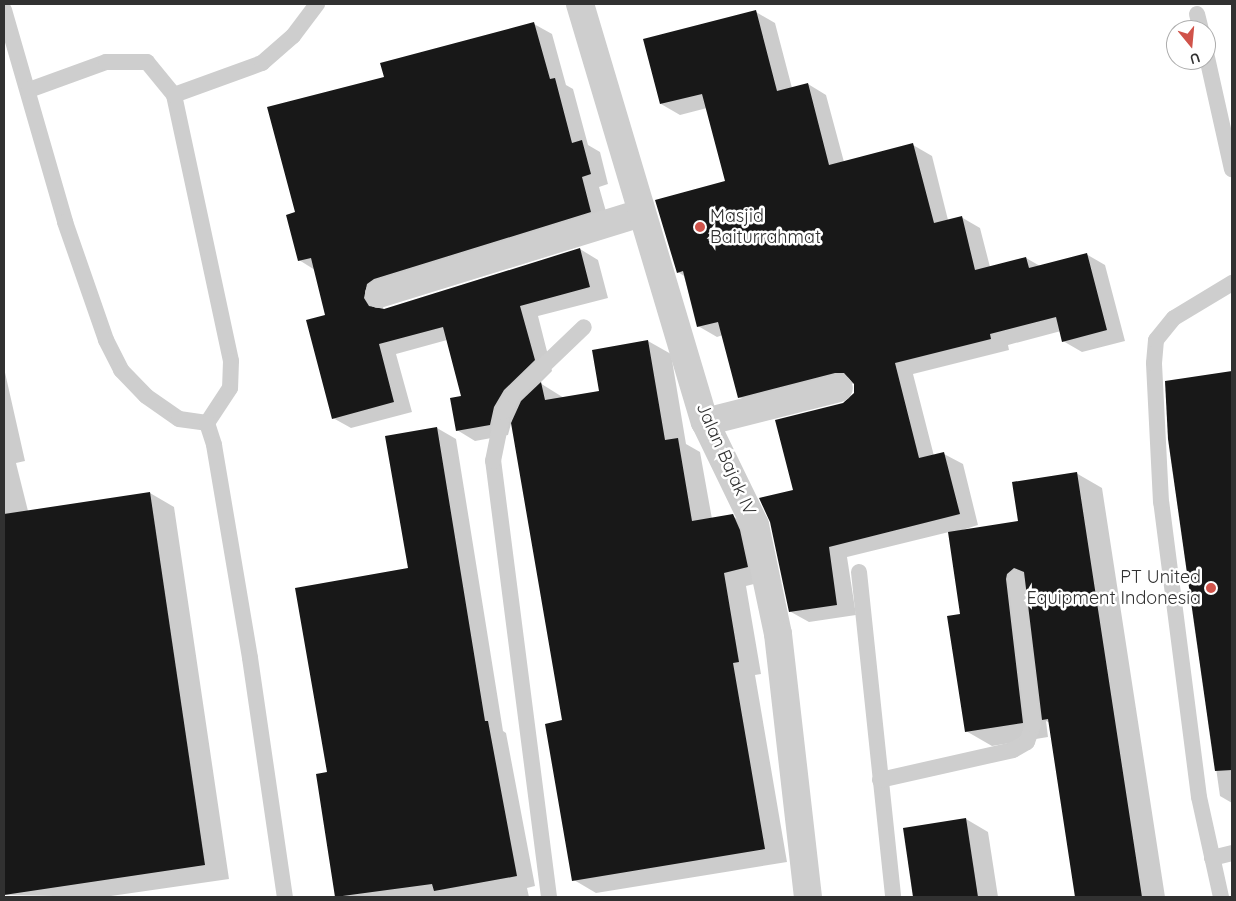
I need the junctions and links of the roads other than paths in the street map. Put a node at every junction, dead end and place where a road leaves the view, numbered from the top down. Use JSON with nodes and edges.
{"nodes":[{"id":1,"x":317,"y":4,"type":"edge"},
{"id":2,"x":580,"y":4,"type":"edge"},
{"id":3,"x":4,"y":10,"type":"edge"},
{"id":4,"x":1197,"y":14,"type":"dead end"},
{"id":5,"x":1198,"y":20,"type":"edge"},
{"id":6,"x":1210,"y":70,"type":"edge"},
{"id":7,"x":29,"y":90,"type":"junction"},
{"id":8,"x":174,"y":95,"type":"junction"},
{"id":9,"x":1232,"y":169,"type":"edge"},
{"id":10,"x":640,"y":213,"type":"junction"},
{"id":11,"x":1232,"y":283,"type":"edge"},
{"id":12,"x":379,"y":294,"type":"dead end"},
{"id":13,"x":584,"y":327,"type":"dead end"},
{"id":14,"x":838,"y":388,"type":"dead end"},
{"id":15,"x":705,"y":422,"type":"junction"},
{"id":16,"x":207,"y":423,"type":"junction"},
{"id":17,"x":859,"y":572,"type":"dead end"},
{"id":18,"x":1016,"y":578,"type":"dead end"},
{"id":19,"x":880,"y":780,"type":"junction"},
{"id":20,"x":1232,"y":853,"type":"edge"},
{"id":21,"x":1212,"y":858,"type":"junction"},
{"id":22,"x":285,"y":897,"type":"edge"},
{"id":23,"x":549,"y":897,"type":"edge"},
{"id":24,"x":808,"y":897,"type":"edge"},
{"id":25,"x":892,"y":897,"type":"edge"},
{"id":26,"x":1221,"y":897,"type":"edge"}],
"edges":[{"from":1,"to":8,"type":"lane"},
{"from":2,"to":10,"type":"street","name":"Jalan Bajak IV"},
{"from":3,"to":7,"type":"lane"},
{"from":4,"to":5,"type":"lane"},
{"from":6,"to":9,"type":"lane"},
{"from":7,"to":8,"type":"lane"},
{"from":7,"to":16,"type":"lane"},
{"from":8,"to":16,"type":"lane"},
{"from":10,"to":12,"type":"street"},
{"from":10,"to":15,"type":"street","name":"Jalan Bajak IV"},
{"from":11,"to":21,"type":"lane"},
{"from":13,"to":23,"type":"lane"},
{"from":14,"to":15,"type":"street"},
{"from":15,"to":24,"type":"street","name":"Jalan Bajak IV"},
{"from":16,"to":22,"type":"lane"},
{"from":17,"to":19,"type":"lane"},
{"from":18,"to":19,"type":"lane"},
{"from":19,"to":25,"type":"lane"},
{"from":20,"to":21,"type":"lane"},
{"from":21,"to":26,"type":"lane"}]}
